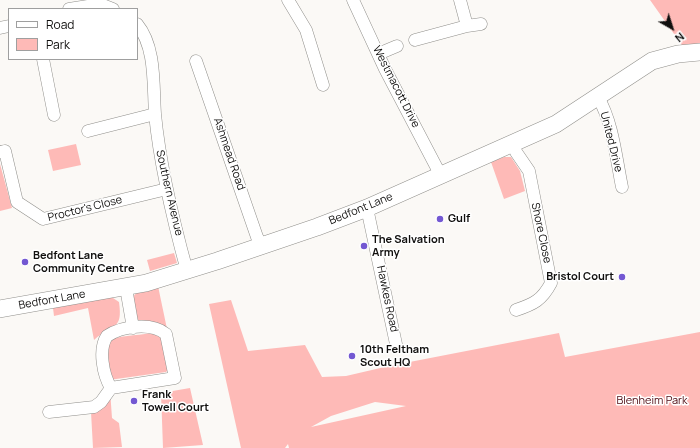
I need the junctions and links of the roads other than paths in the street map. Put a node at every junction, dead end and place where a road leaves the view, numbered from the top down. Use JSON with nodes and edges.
{"nodes":[{"id":1,"x":353,"y":0,"type":"edge"},
{"id":2,"x":460,"y":0,"type":"edge"},
{"id":3,"x":294,"y":1,"type":"edge"},
{"id":4,"x":70,"y":6,"type":"edge"},
{"id":5,"x":110,"y":8,"type":"edge"},
{"id":6,"x":481,"y":24,"type":"dead end"},
{"id":7,"x":138,"y":25,"type":"edge"},
{"id":8,"x":467,"y":26,"type":"junction"},
{"id":9,"x":416,"y":40,"type":"dead end"},
{"id":10,"x":397,"y":46,"type":"dead end"},
{"id":11,"x":700,"y":52,"type":"edge"},
{"id":12,"x":378,"y":54,"type":"junction"},
{"id":13,"x":43,"y":60,"type":"edge"},
{"id":14,"x":196,"y":61,"type":"dead end"},
{"id":15,"x":323,"y":85,"type":"dead end"},
{"id":16,"x":598,"y":97,"type":"junction"},
{"id":17,"x":156,"y":114,"type":"junction"},
{"id":18,"x":54,"y":115,"type":"dead end"},
{"id":19,"x":88,"y":131,"type":"dead end"},
{"id":20,"x":513,"y":142,"type":"junction"},
{"id":21,"x":0,"y":152,"type":"edge"},
{"id":22,"x":440,"y":174,"type":"junction"},
{"id":23,"x":622,"y":187,"type":"dead end"},
{"id":24,"x":167,"y":189,"type":"junction"},
{"id":25,"x":367,"y":208,"type":"junction"},
{"id":26,"x":262,"y":246,"type":"junction"},
{"id":27,"x":187,"y":271,"type":"junction"},
{"id":28,"x":126,"y":288,"type":"junction"},
{"id":29,"x":0,"y":309,"type":"edge"},
{"id":30,"x":516,"y":310,"type":"dead end"},
{"id":31,"x":133,"y":328,"type":"junction"},
{"id":32,"x":396,"y":344,"type":"dead end"},
{"id":33,"x":111,"y":388,"type":"junction"},
{"id":34,"x":49,"y":412,"type":"dead end"}],
"edges":[{"from":1,"to":12,"type":"street","name":"Westmacott Drive"},
{"from":2,"to":8,"type":"street"},
{"from":3,"to":15,"type":"street"},
{"from":4,"to":5,"type":"street"},
{"from":6,"to":8,"type":"street"},
{"from":7,"to":17,"type":"street","name":"Southern Avenue"},
{"from":8,"to":9,"type":"street"},
{"from":10,"to":12,"type":"street"},
{"from":11,"to":16,"type":"main road","name":"Bedfont Lane"},
{"from":12,"to":22,"type":"street","name":"Westmacott Drive"},
{"from":13,"to":18,"type":"street"},
{"from":14,"to":26,"type":"street","name":"Ashmead Road"},
{"from":16,"to":20,"type":"main road","name":"Bedfont Lane"},
{"from":16,"to":23,"type":"street","name":"United Drive"},
{"from":17,"to":19,"type":"street"},
{"from":17,"to":24,"type":"street","name":"Southern Avenue"},
{"from":20,"to":22,"type":"main road","name":"Bedfont Lane"},
{"from":20,"to":30,"type":"street","name":"Shore Close"},
{"from":21,"to":24,"type":"street","name":"Proctor's Close"},
{"from":22,"to":25,"type":"main road","name":"Bedfont Lane"},
{"from":24,"to":27,"type":"street","name":"Southern Avenue"},
{"from":25,"to":26,"type":"main road","name":"Bedfont Lane"},
{"from":25,"to":32,"type":"street","name":"Hawkes Road"},
{"from":26,"to":27,"type":"main road","name":"Bedfont Lane"},
{"from":27,"to":28,"type":"main road","name":"Bedfont Lane"},
{"from":28,"to":29,"type":"main road","name":"Bedfont Lane"},
{"from":28,"to":31,"type":"street"},
{"from":31,"to":33,"type":"street"},
{"from":31,"to":33,"type":"street"},
{"from":33,"to":34,"type":"street"}]}
